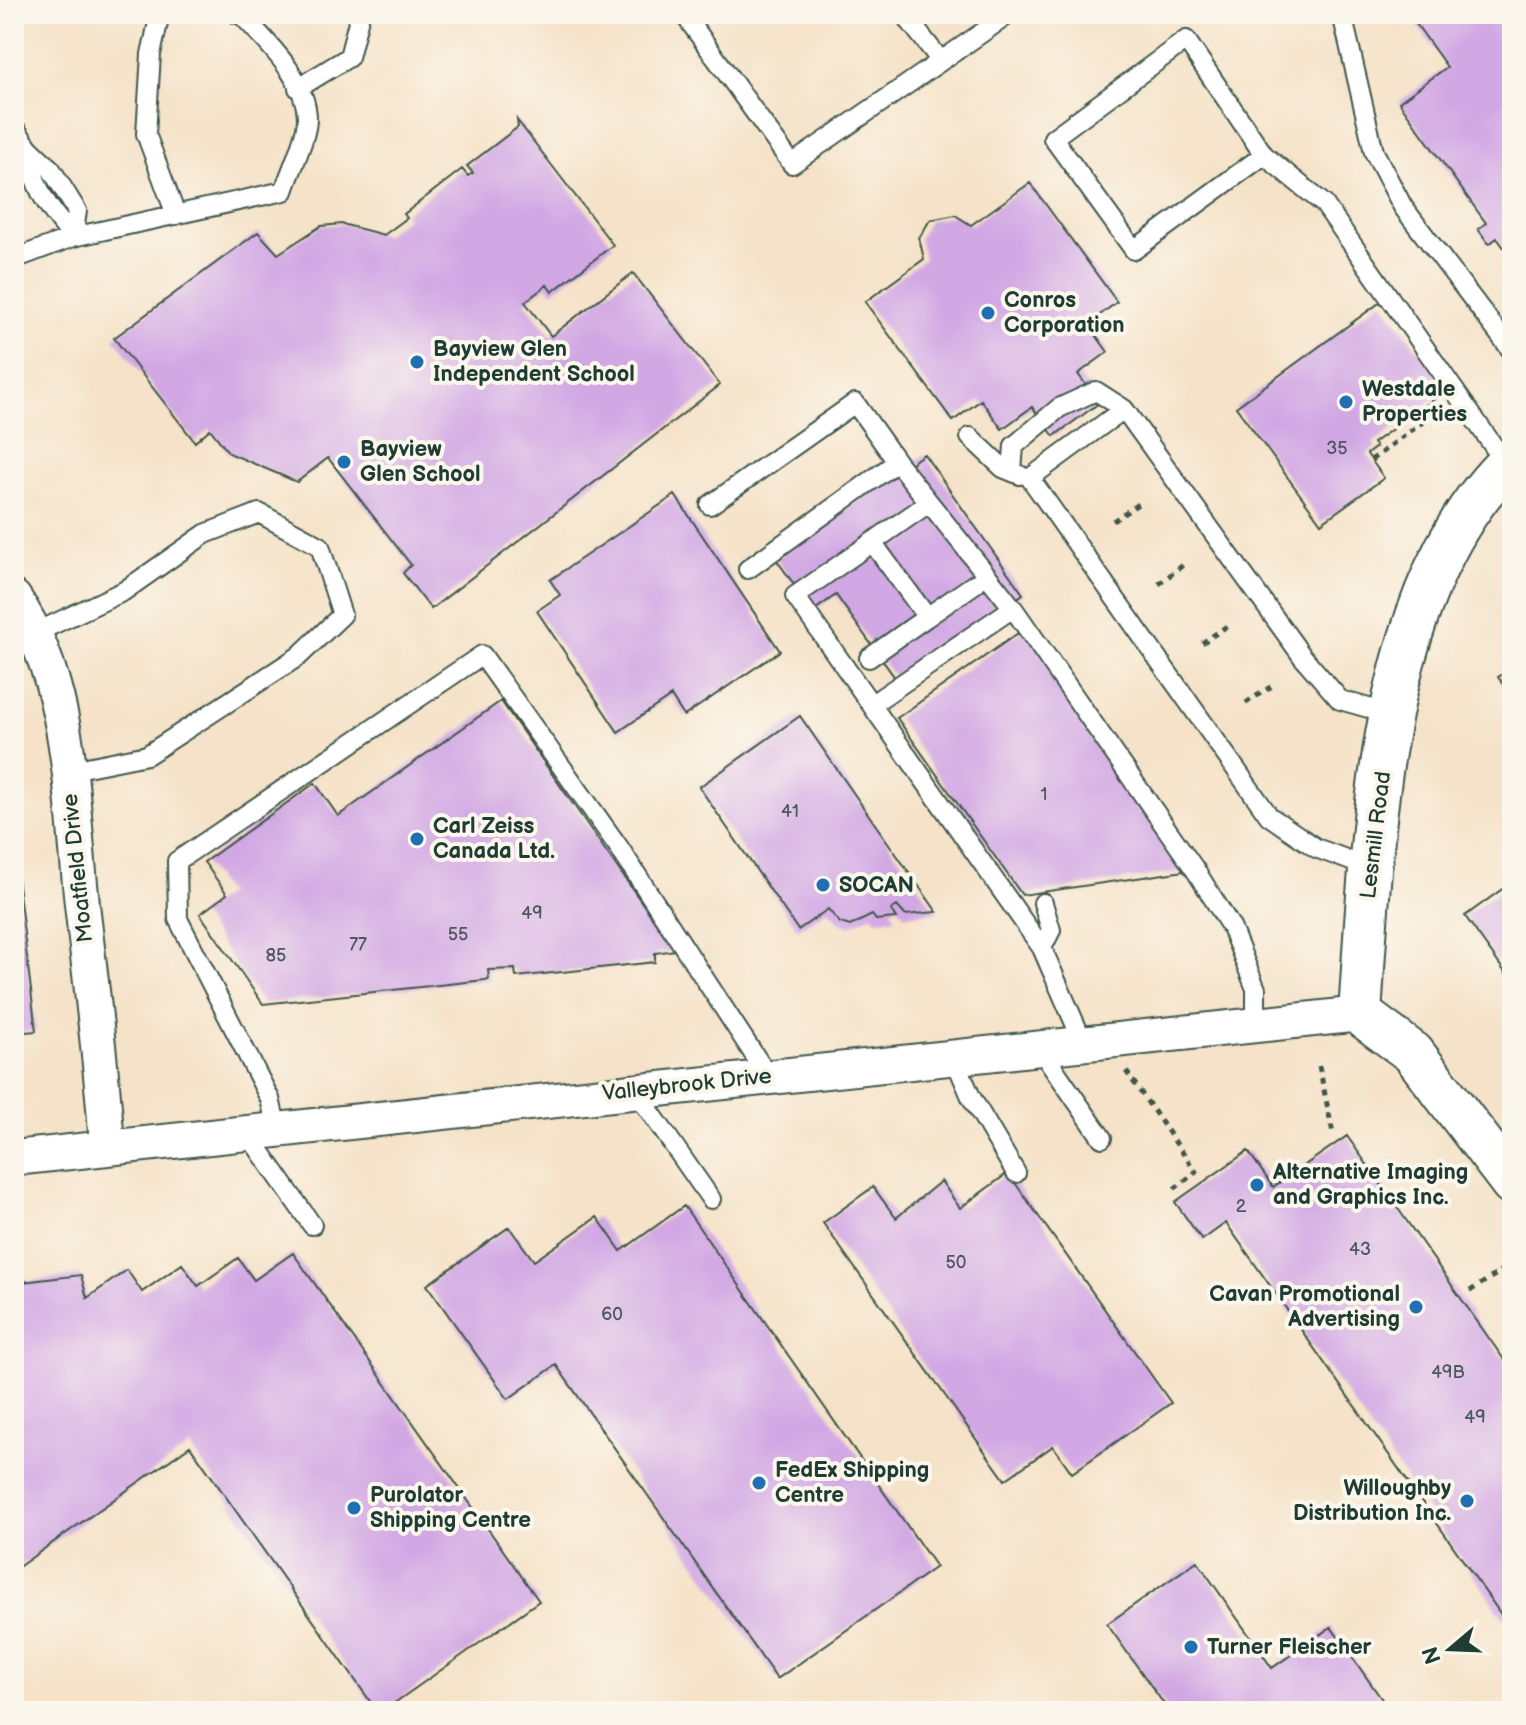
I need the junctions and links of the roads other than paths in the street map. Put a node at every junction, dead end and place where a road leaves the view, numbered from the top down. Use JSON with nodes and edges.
{"nodes":[{"id":1,"x":160,"y":14,"type":"edge"},
{"id":2,"x":237,"y":14,"type":"edge"},
{"id":3,"x":360,"y":14,"type":"edge"},
{"id":4,"x":684,"y":14,"type":"edge"},
{"id":5,"x":904,"y":14,"type":"edge"},
{"id":6,"x":1009,"y":14,"type":"edge"},
{"id":7,"x":1342,"y":14,"type":"edge"},
{"id":8,"x":941,"y":61,"type":"junction"},
{"id":9,"x":298,"y":88,"type":"junction"},
{"id":10,"x":14,"y":127,"type":"edge"},
{"id":11,"x":21,"y":153,"type":"edge"},
{"id":12,"x":1264,"y":155,"type":"junction"},
{"id":13,"x":176,"y":215,"type":"junction"},
{"id":14,"x":73,"y":237,"type":"junction"},
{"id":15,"x":14,"y":259,"type":"edge"},
{"id":16,"x":1512,"y":351,"type":"edge"},
{"id":17,"x":1124,"y":409,"type":"junction"},
{"id":18,"x":970,"y":437,"type":"dead end"},
{"id":19,"x":897,"y":462,"type":"junction"},
{"id":20,"x":1509,"y":462,"type":"edge"},
{"id":21,"x":1012,"y":471,"type":"junction"},
{"id":22,"x":1030,"y":478,"type":"junction"},
{"id":23,"x":710,"y":505,"type":"dead end"},
{"id":24,"x":923,"y":507,"type":"dead end"},
{"id":25,"x":872,"y":542,"type":"junction"},
{"id":26,"x":748,"y":569,"type":"dead end"},
{"id":27,"x":976,"y":583,"type":"dead end"},
{"id":28,"x":14,"y":598,"type":"edge"},
{"id":29,"x":1013,"y":608,"type":"junction"},
{"id":30,"x":927,"y":617,"type":"junction"},
{"id":31,"x":35,"y":633,"type":"junction"},
{"id":32,"x":869,"y":658,"type":"dead end"},
{"id":33,"x":872,"y":704,"type":"junction"},
{"id":34,"x":1390,"y":714,"type":"junction"},
{"id":35,"x":67,"y":771,"type":"junction"},
{"id":36,"x":1370,"y":868,"type":"junction"},
{"id":37,"x":1043,"y":903,"type":"dead end"},
{"id":38,"x":1042,"y":948,"type":"junction"},
{"id":39,"x":1360,"y":1014,"type":"junction"},
{"id":40,"x":1256,"y":1024,"type":"junction"},
{"id":41,"x":1083,"y":1042,"type":"junction"},
{"id":42,"x":1039,"y":1047,"type":"junction"},
{"id":43,"x":953,"y":1055,"type":"junction"},
{"id":44,"x":768,"y":1076,"type":"junction"},
{"id":45,"x":635,"y":1090,"type":"junction"},
{"id":46,"x":262,"y":1130,"type":"junction"},
{"id":47,"x":1102,"y":1138,"type":"dead end"},
{"id":48,"x":107,"y":1147,"type":"junction"},
{"id":49,"x":14,"y":1158,"type":"edge"},
{"id":50,"x":1016,"y":1173,"type":"dead end"},
{"id":51,"x":1512,"y":1183,"type":"edge"},
{"id":52,"x":711,"y":1199,"type":"dead end"},
{"id":53,"x":312,"y":1225,"type":"dead end"}],
"edges":[{"from":1,"to":13,"type":"lane"},
{"from":2,"to":9,"type":"lane"},
{"from":3,"to":9,"type":"lane"},
{"from":4,"to":8,"type":"lane"},
{"from":5,"to":8,"type":"lane"},
{"from":6,"to":8,"type":"lane"},
{"from":7,"to":16,"type":"lane"},
{"from":9,"to":13,"type":"lane"},
{"from":10,"to":11,"type":"lane"},
{"from":11,"to":14,"type":"lane"},
{"from":12,"to":12,"type":"lane"},
{"from":12,"to":20,"type":"lane"},
{"from":13,"to":14,"type":"lane"},
{"from":14,"to":15,"type":"lane"},
{"from":17,"to":21,"type":"lane"},
{"from":17,"to":22,"type":"lane"},
{"from":17,"to":34,"type":"lane"},
{"from":18,"to":21,"type":"lane"},
{"from":19,"to":23,"type":"lane"},
{"from":19,"to":26,"type":"lane"},
{"from":19,"to":29,"type":"lane"},
{"from":20,"to":34,"type":"street","name":"Lesmill Road"},
{"from":21,"to":22,"type":"lane"},
{"from":22,"to":36,"type":"lane"},
{"from":24,"to":25,"type":"lane"},
{"from":25,"to":30,"type":"lane"},
{"from":25,"to":33,"type":"lane"},
{"from":27,"to":30,"type":"lane"},
{"from":28,"to":31,"type":"street","name":"Moatfield Drive"},
{"from":29,"to":33,"type":"lane"},
{"from":29,"to":40,"type":"lane"},
{"from":30,"to":32,"type":"lane"},
{"from":31,"to":35,"type":"street","name":"Moatfield Drive"},
{"from":31,"to":35,"type":"lane"},
{"from":33,"to":38,"type":"lane"},
{"from":34,"to":36,"type":"street","name":"Lesmill Road"},
{"from":35,"to":48,"type":"street","name":"Moatfield Drive"},
{"from":36,"to":39,"type":"street","name":"Lesmill Road"},
{"from":37,"to":38,"type":"lane"},
{"from":38,"to":41,"type":"lane"},
{"from":39,"to":40,"type":"street","name":"Valleybrook Drive"},
{"from":39,"to":51,"type":"street"},
{"from":40,"to":41,"type":"street","name":"Valleybrook Drive"},
{"from":41,"to":42,"type":"street","name":"Valleybrook Drive"},
{"from":42,"to":43,"type":"street","name":"Valleybrook Drive"},
{"from":42,"to":47,"type":"lane"},
{"from":43,"to":44,"type":"street","name":"Valleybrook Drive"},
{"from":43,"to":50,"type":"lane"},
{"from":44,"to":45,"type":"street","name":"Valleybrook Drive"},
{"from":44,"to":46,"type":"lane"},
{"from":45,"to":46,"type":"street","name":"Valleybrook Drive"},
{"from":45,"to":52,"type":"lane"},
{"from":46,"to":48,"type":"street","name":"Valleybrook Drive"},
{"from":46,"to":53,"type":"lane"},
{"from":48,"to":49,"type":"street","name":"Valleybrook Drive"}]}
